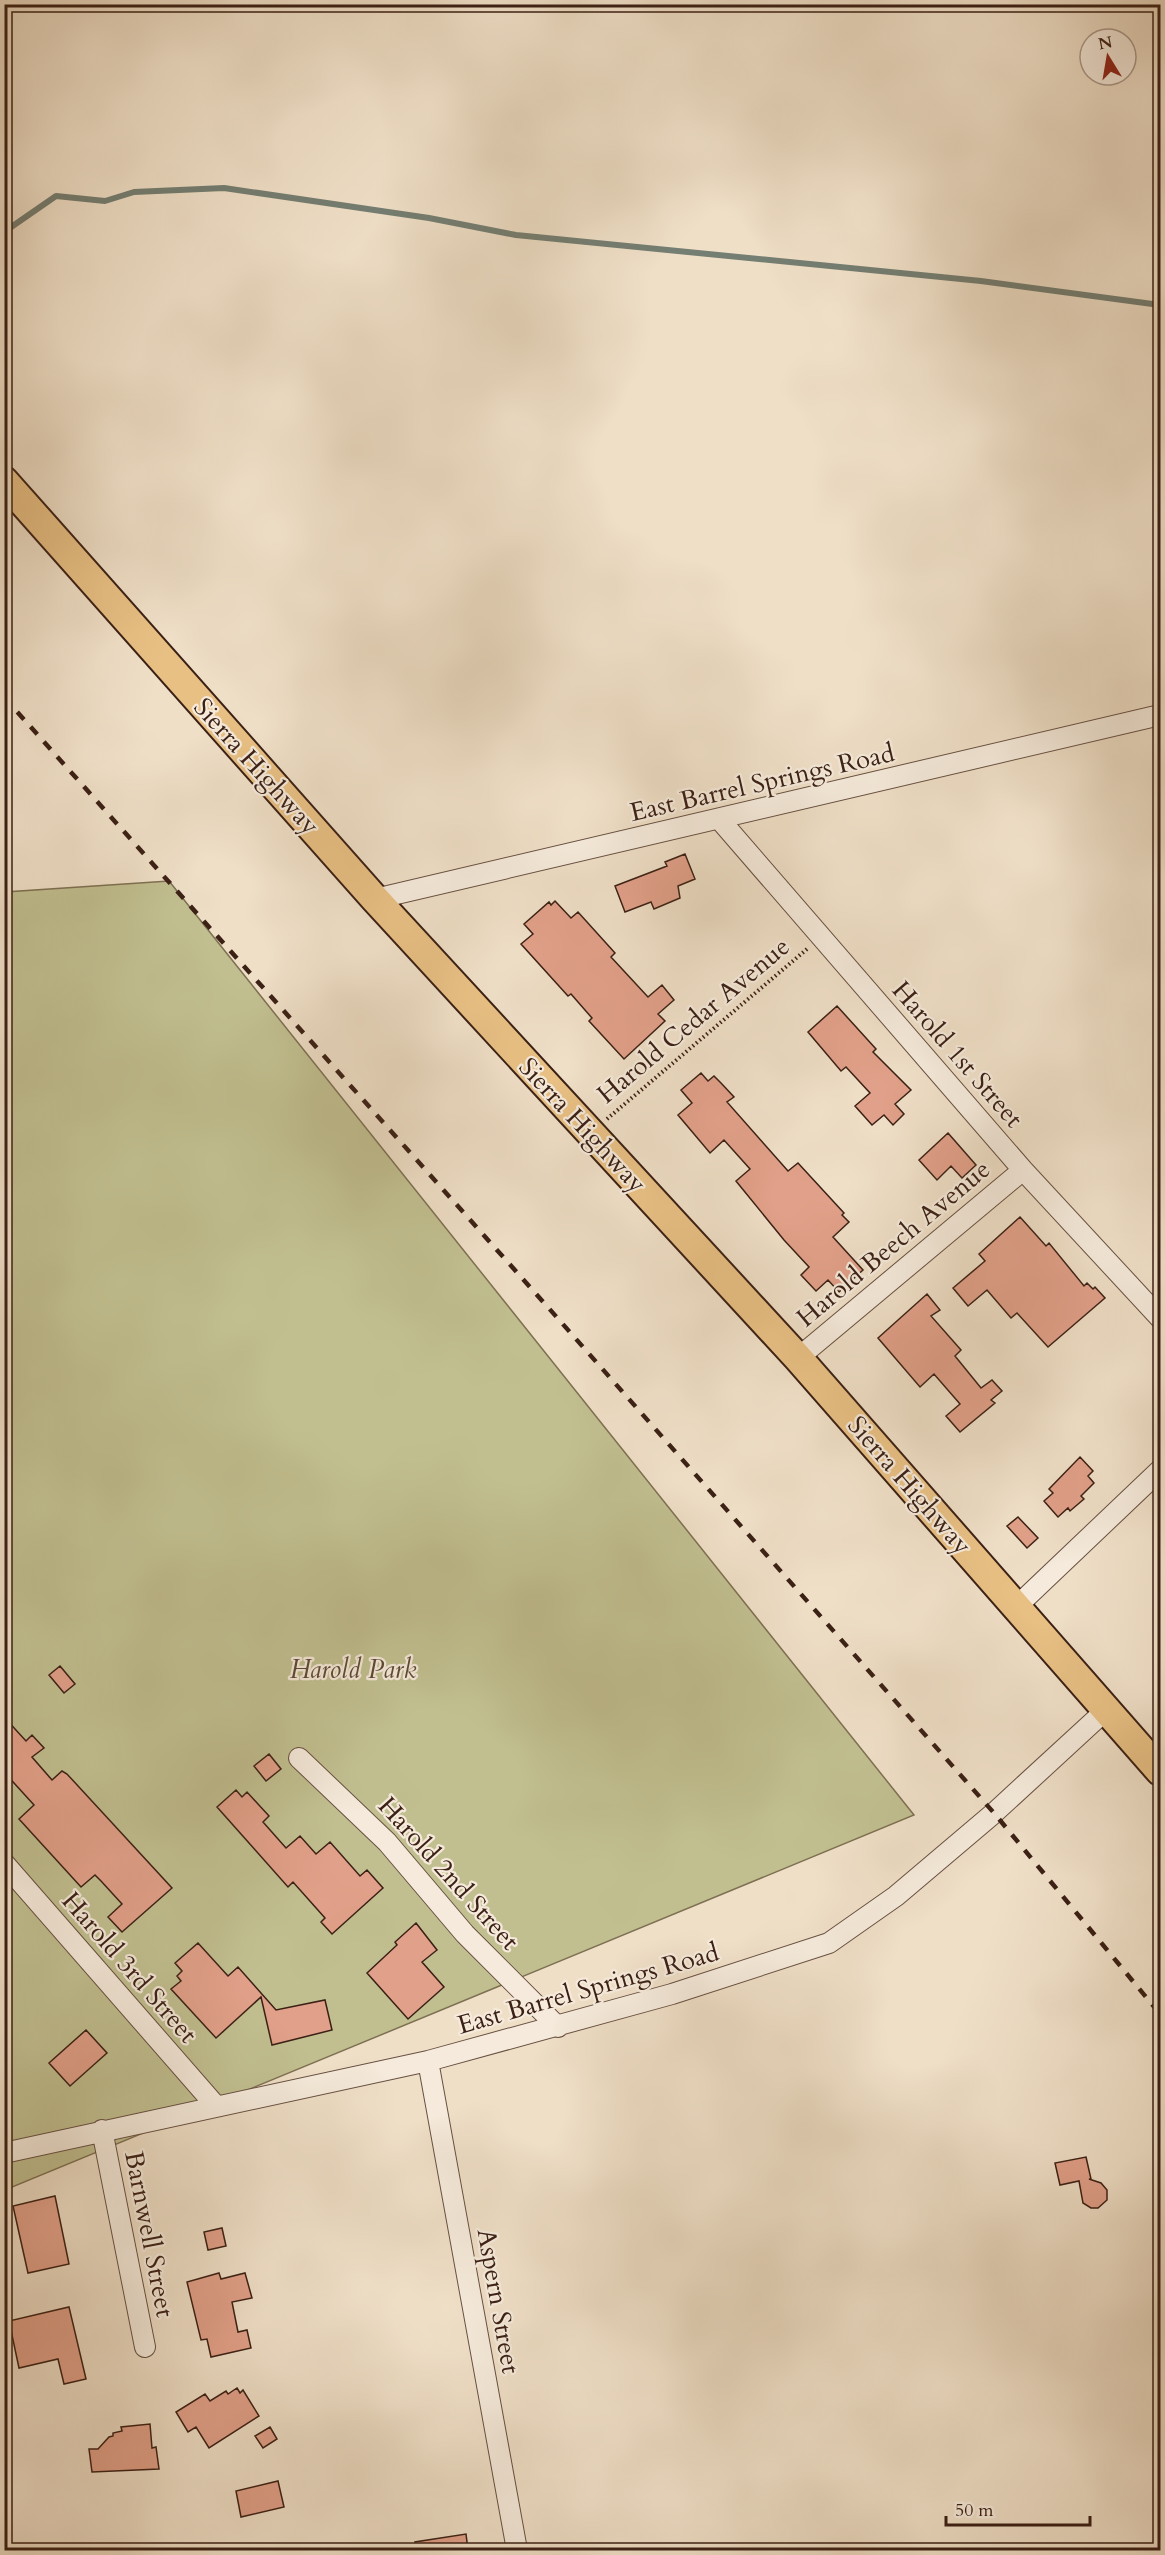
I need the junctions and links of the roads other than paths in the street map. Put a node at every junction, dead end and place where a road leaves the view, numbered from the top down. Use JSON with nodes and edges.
{"nodes":[{"id":1,"x":4,"y":481,"type":"edge"},
{"id":2,"x":1161,"y":716,"type":"edge"},
{"id":3,"x":720,"y":820,"type":"junction"},
{"id":4,"x":375,"y":899,"type":"junction"},
{"id":5,"x":1023,"y":1170,"type":"junction"},
{"id":6,"x":1161,"y":1318,"type":"edge"},
{"id":7,"x":798,"y":1358,"type":"junction"},
{"id":8,"x":1161,"y":1470,"type":"edge"},
{"id":9,"x":1016,"y":1607,"type":"junction"},
{"id":10,"x":1106,"y":1710,"type":"junction"},
{"id":11,"x":298,"y":1758,"type":"dead end"},
{"id":12,"x":1161,"y":1771,"type":"edge"},
{"id":13,"x":4,"y":1863,"type":"edge"},
{"id":14,"x":558,"y":2026,"type":"junction"},
{"id":15,"x":428,"y":2061,"type":"junction"},
{"id":16,"x":216,"y":2106,"type":"junction"},
{"id":17,"x":102,"y":2130,"type":"junction"},
{"id":18,"x":4,"y":2153,"type":"edge"},
{"id":19,"x":145,"y":2347,"type":"dead end"},
{"id":20,"x":518,"y":2550,"type":"edge"}],
"edges":[{"from":1,"to":4,"type":"highway","name":"Sierra Highway"},
{"from":2,"to":3,"type":"street","name":"East Barrel Springs Road"},
{"from":3,"to":4,"type":"street","name":"East Barrel Springs Road"},
{"from":3,"to":5,"type":"street","name":"Harold 1st Street"},
{"from":4,"to":7,"type":"highway","name":"Sierra Highway"},
{"from":5,"to":6,"type":"street","name":"Harold 1st Street"},
{"from":5,"to":7,"type":"street","name":"Harold Beech Avenue"},
{"from":7,"to":9,"type":"highway","name":"Sierra Highway"},
{"from":8,"to":9,"type":"street"},
{"from":9,"to":10,"type":"highway","name":"Sierra Highway"},
{"from":10,"to":12,"type":"highway","name":"Sierra Highway"},
{"from":10,"to":14,"type":"street","name":"East Barrel Springs Road"},
{"from":11,"to":14,"type":"street","name":"Harold 2nd Street"},
{"from":13,"to":16,"type":"street","name":"Harold 3rd Street"},
{"from":14,"to":15,"type":"street","name":"East Barrel Springs Road"},
{"from":15,"to":16,"type":"street","name":"East Barrel Springs Road"},
{"from":15,"to":20,"type":"street","name":"Aspern Street"},
{"from":16,"to":17,"type":"street","name":"East Barrel Springs Road"},
{"from":17,"to":18,"type":"street","name":"East Barrel Springs Road"},
{"from":17,"to":19,"type":"street","name":"Barnwell Street"}]}
